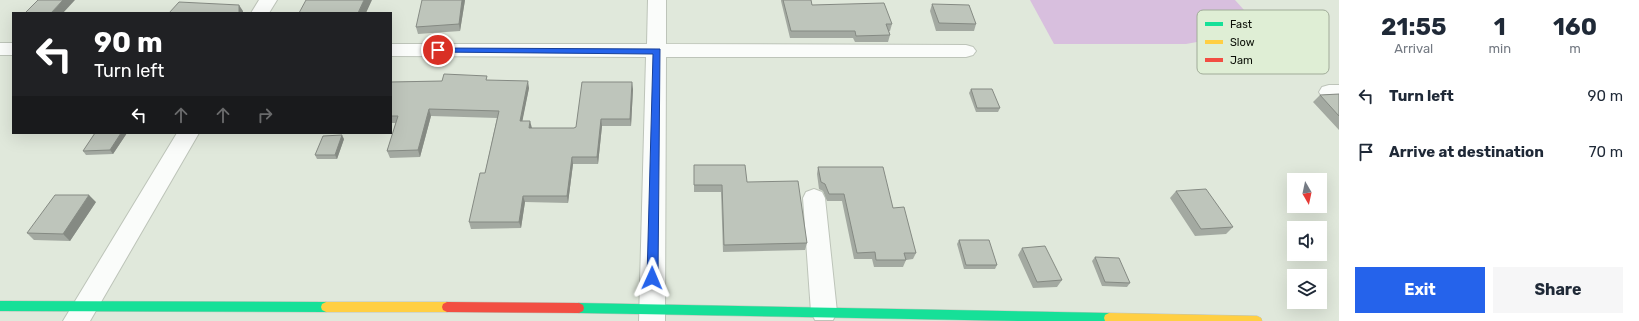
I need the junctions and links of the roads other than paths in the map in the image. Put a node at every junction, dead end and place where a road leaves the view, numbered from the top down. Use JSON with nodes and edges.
{"nodes":[{"id":1,"x":268,"y":0,"type":"edge"},
{"id":2,"x":657,"y":0,"type":"edge"},
{"id":3,"x":261,"y":12,"type":"edge"},
{"id":4,"x":0,"y":49,"type":"edge"},
{"id":5,"x":12,"y":49,"type":"edge"},
{"id":6,"x":392,"y":50,"type":"edge"},
{"id":7,"x":657,"y":51,"type":"junction"},
{"id":8,"x":966,"y":51,"type":"dead end"},
{"id":9,"x":187,"y":134,"type":"edge"},
{"id":10,"x":814,"y":198,"type":"dead end"},
{"id":11,"x":0,"y":306,"type":"edge"},
{"id":12,"x":824,"y":312,"type":"junction"},
{"id":13,"x":80,"y":314,"type":"edge"},
{"id":14,"x":652,"y":315,"type":"edge"},
{"id":15,"x":1257,"y":321,"type":"edge"}],
"edges":[{"from":1,"to":3,"type":"street"},
{"from":2,"to":7,"type":"street"},
{"from":4,"to":5,"type":"street"},
{"from":6,"to":7,"type":"street"},
{"from":7,"to":8,"type":"street"},
{"from":7,"to":14,"type":"street"},
{"from":9,"to":13,"type":"street"},
{"from":10,"to":12,"type":"street"},
{"from":11,"to":13,"type":"street"},
{"from":12,"to":14,"type":"street"},
{"from":12,"to":15,"type":"street"},
{"from":13,"to":14,"type":"street"}]}
